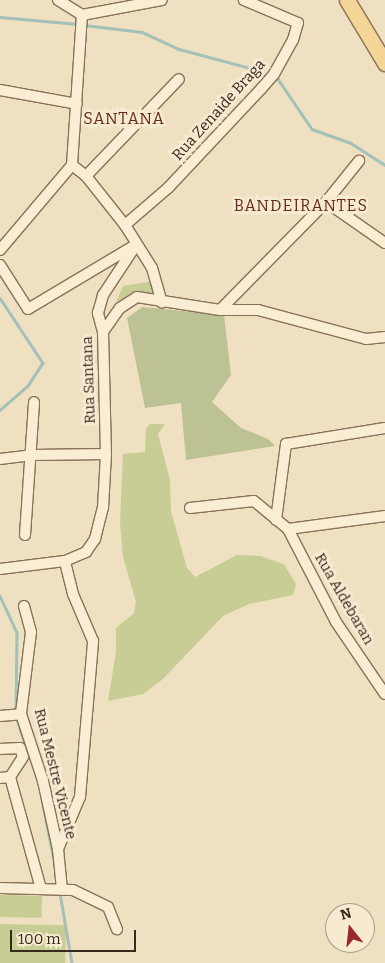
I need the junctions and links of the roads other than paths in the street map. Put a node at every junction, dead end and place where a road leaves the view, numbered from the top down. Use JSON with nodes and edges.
{"nodes":[{"id":1,"x":58,"y":0,"type":"edge"},
{"id":2,"x":162,"y":0,"type":"edge"},
{"id":3,"x":244,"y":0,"type":"edge"},
{"id":4,"x":346,"y":0,"type":"edge"},
{"id":5,"x":82,"y":15,"type":"junction"},
{"id":6,"x":385,"y":63,"type":"edge"},
{"id":7,"x":179,"y":79,"type":"dead end"},
{"id":8,"x":0,"y":90,"type":"edge"},
{"id":9,"x":77,"y":104,"type":"junction"},
{"id":10,"x":359,"y":161,"type":"dead end"},
{"id":11,"x":72,"y":165,"type":"junction"},
{"id":12,"x":86,"y":176,"type":"junction"},
{"id":13,"x":326,"y":202,"type":"junction"},
{"id":14,"x":125,"y":225,"type":"junction"},
{"id":15,"x":385,"y":243,"type":"edge"},
{"id":16,"x":136,"y":245,"type":"junction"},
{"id":17,"x":0,"y":250,"type":"edge"},
{"id":18,"x":0,"y":264,"type":"edge"},
{"id":19,"x":162,"y":303,"type":"junction"},
{"id":20,"x":220,"y":310,"type":"junction"},
{"id":21,"x":103,"y":332,"type":"junction"},
{"id":22,"x":385,"y":337,"type":"edge"},
{"id":23,"x":34,"y":402,"type":"dead end"},
{"id":24,"x":385,"y":428,"type":"edge"},
{"id":25,"x":106,"y":454,"type":"junction"},
{"id":26,"x":32,"y":455,"type":"junction"},
{"id":27,"x":0,"y":459,"type":"edge"},
{"id":28,"x":190,"y":508,"type":"dead end"},
{"id":29,"x":385,"y":516,"type":"edge"},
{"id":30,"x":276,"y":520,"type":"junction"},
{"id":31,"x":288,"y":530,"type":"junction"},
{"id":32,"x":25,"y":535,"type":"dead end"},
{"id":33,"x":65,"y":561,"type":"junction"},
{"id":34,"x":0,"y":569,"type":"edge"},
{"id":35,"x":24,"y":606,"type":"dead end"},
{"id":36,"x":385,"y":694,"type":"edge"},
{"id":37,"x":21,"y":714,"type":"junction"},
{"id":38,"x":0,"y":716,"type":"edge"},
{"id":39,"x":0,"y":749,"type":"edge"},
{"id":40,"x":5,"y":778,"type":"edge"},
{"id":41,"x":58,"y":850,"type":"junction"},
{"id":42,"x":0,"y":888,"type":"edge"},
{"id":43,"x":46,"y":889,"type":"junction"},
{"id":44,"x":67,"y":890,"type":"junction"},
{"id":45,"x":117,"y":929,"type":"dead end"}],
"edges":[{"from":1,"to":5,"type":"street"},
{"from":2,"to":5,"type":"street"},
{"from":3,"to":14,"type":"street","name":"Rua Zenaide Braga"},
{"from":4,"to":6,"type":"main road"},
{"from":5,"to":9,"type":"street"},
{"from":7,"to":12,"type":"street"},
{"from":8,"to":9,"type":"street"},
{"from":9,"to":11,"type":"street"},
{"from":10,"to":13,"type":"street"},
{"from":11,"to":12,"type":"street"},
{"from":11,"to":17,"type":"street"},
{"from":12,"to":14,"type":"street"},
{"from":13,"to":15,"type":"street"},
{"from":13,"to":20,"type":"street"},
{"from":14,"to":16,"type":"street"},
{"from":16,"to":18,"type":"street"},
{"from":16,"to":19,"type":"street"},
{"from":16,"to":21,"type":"street","name":"Rua Santana"},
{"from":19,"to":20,"type":"street"},
{"from":19,"to":21,"type":"street"},
{"from":20,"to":22,"type":"street"},
{"from":21,"to":25,"type":"street","name":"Rua Santana"},
{"from":23,"to":26,"type":"street"},
{"from":24,"to":30,"type":"street"},
{"from":25,"to":26,"type":"street"},
{"from":25,"to":33,"type":"street","name":"Rua Santana"},
{"from":26,"to":27,"type":"street"},
{"from":26,"to":32,"type":"street"},
{"from":28,"to":30,"type":"street","name":"Rua Aldebaran"},
{"from":29,"to":31,"type":"street"},
{"from":30,"to":31,"type":"street","name":"Rua Aldebaran"},
{"from":31,"to":36,"type":"street","name":"Rua Aldebaran"},
{"from":33,"to":34,"type":"street","name":"Rua Santana"},
{"from":33,"to":41,"type":"street"},
{"from":35,"to":37,"type":"street","name":"Rua Mestre Vicente"},
{"from":37,"to":38,"type":"street"},
{"from":37,"to":41,"type":"street","name":"Rua Mestre Vicente"},
{"from":39,"to":40,"type":"street"},
{"from":40,"to":43,"type":"street"},
{"from":41,"to":44,"type":"street","name":"Rua Mestre Vicente"},
{"from":42,"to":43,"type":"street"},
{"from":43,"to":44,"type":"street"},
{"from":44,"to":45,"type":"street"}]}
